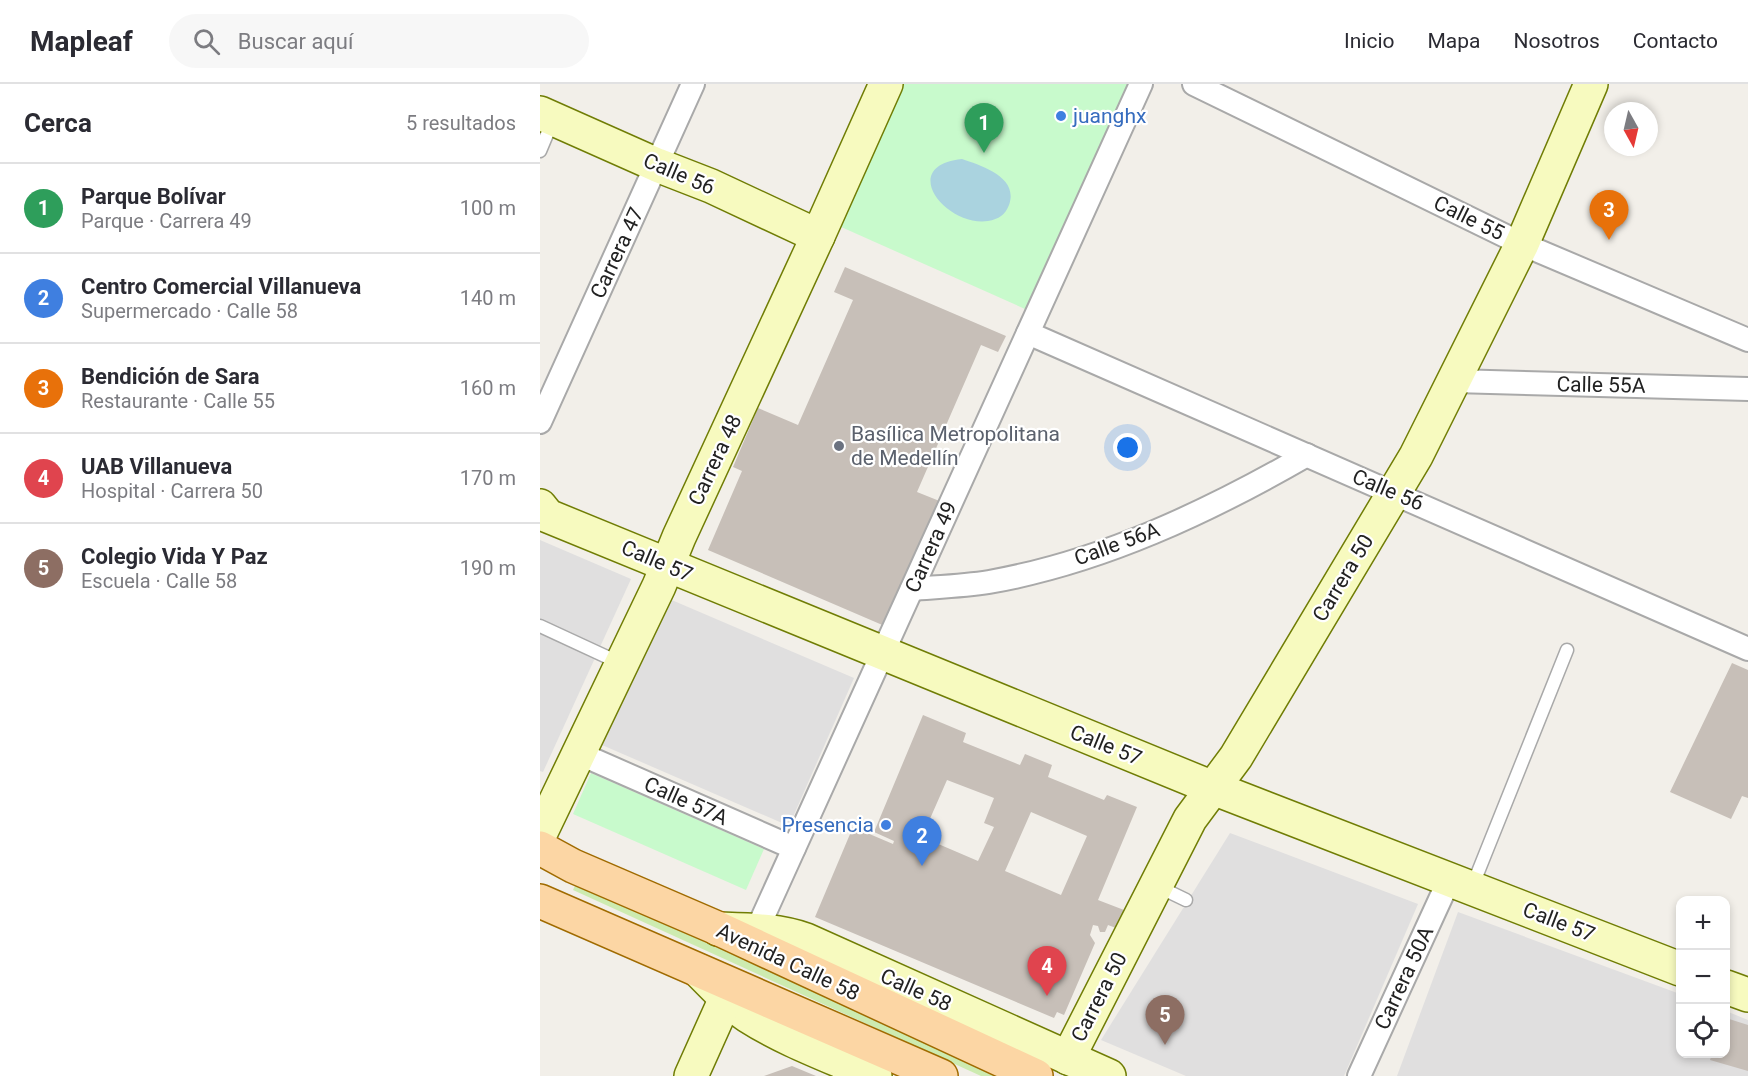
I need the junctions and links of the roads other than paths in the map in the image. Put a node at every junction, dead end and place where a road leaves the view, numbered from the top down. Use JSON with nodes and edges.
{"nodes":[{"id":1,"x":693,"y":84,"type":"edge"},
{"id":2,"x":886,"y":84,"type":"edge"},
{"id":3,"x":1141,"y":84,"type":"edge"},
{"id":4,"x":1194,"y":84,"type":"edge"},
{"id":5,"x":1591,"y":84,"type":"edge"},
{"id":6,"x":547,"y":116,"type":"edge"},
{"id":7,"x":540,"y":151,"type":"edge"},
{"id":8,"x":657,"y":165,"type":"junction"},
{"id":9,"x":818,"y":236,"type":"junction"},
{"id":10,"x":1522,"y":244,"type":"junction"},
{"id":11,"x":1028,"y":333,"type":"junction"},
{"id":12,"x":1748,"y":340,"type":"edge"},
{"id":13,"x":1454,"y":381,"type":"junction"},
{"id":14,"x":1748,"y":389,"type":"edge"},
{"id":15,"x":540,"y":422,"type":"edge"},
{"id":16,"x":1307,"y":455,"type":"junction"},
{"id":17,"x":1394,"y":492,"type":"junction"},
{"id":18,"x":543,"y":511,"type":"edge"},
{"id":19,"x":666,"y":566,"type":"junction"},
{"id":20,"x":912,"y":589,"type":"junction"},
{"id":21,"x":540,"y":626,"type":"edge"},
{"id":22,"x":1748,"y":649,"type":"edge"},
{"id":23,"x":1567,"y":650,"type":"dead end"},
{"id":24,"x":882,"y":653,"type":"junction"},
{"id":25,"x":620,"y":663,"type":"junction"},
{"id":26,"x":578,"y":753,"type":"junction"},
{"id":27,"x":1213,"y":788,"type":"junction"},
{"id":28,"x":540,"y":834,"type":"edge"},
{"id":29,"x":540,"y":848,"type":"edge"},
{"id":30,"x":794,"y":848,"type":"junction"},
{"id":31,"x":1461,"y":884,"type":"junction"},
{"id":32,"x":1156,"y":885,"type":"junction"},
{"id":33,"x":1186,"y":900,"type":"dead end"},
{"id":34,"x":540,"y":901,"type":"edge"},
{"id":35,"x":753,"y":937,"type":"junction"},
{"id":36,"x":1676,"y":967,"type":"edge"},
{"id":37,"x":696,"y":968,"type":"junction"},
{"id":38,"x":1730,"y":989,"type":"edge"},
{"id":39,"x":1748,"y":995,"type":"edge"},
{"id":40,"x":726,"y":998,"type":"junction"},
{"id":41,"x":1068,"y":1058,"type":"junction"},
{"id":42,"x":691,"y":1076,"type":"edge"},
{"id":43,"x":875,"y":1076,"type":"edge"},
{"id":44,"x":941,"y":1076,"type":"edge"},
{"id":45,"x":1036,"y":1076,"type":"edge"},
{"id":46,"x":1109,"y":1076,"type":"edge"},
{"id":47,"x":1359,"y":1076,"type":"edge"}],
"edges":[{"from":1,"to":8,"type":"street","name":"Carrera 47"},
{"from":2,"to":9,"type":"street","name":"Carrera 48"},
{"from":3,"to":11,"type":"street","name":"Carrera 49"},
{"from":4,"to":10,"type":"street","name":"Calle 55"},
{"from":5,"to":10,"type":"street","name":"Carrera 50"},
{"from":6,"to":7,"type":"lane"},
{"from":6,"to":8,"type":"street","name":"Calle 56"},
{"from":8,"to":9,"type":"street","name":"Calle 56"},
{"from":8,"to":15,"type":"street","name":"Carrera 47"},
{"from":9,"to":19,"type":"street","name":"Carrera 48"},
{"from":10,"to":12,"type":"street","name":"Calle 55"},
{"from":10,"to":13,"type":"street","name":"Carrera 50"},
{"from":11,"to":16,"type":"street","name":"Calle 56"},
{"from":11,"to":20,"type":"street","name":"Carrera 49"},
{"from":13,"to":14,"type":"street","name":"Calle 55A"},
{"from":13,"to":17,"type":"street","name":"Carrera 50"},
{"from":16,"to":17,"type":"street","name":"Calle 56"},
{"from":16,"to":20,"type":"street","name":"Calle 56A"},
{"from":17,"to":22,"type":"street","name":"Calle 56"},
{"from":17,"to":27,"type":"street","name":"Carrera 50"},
{"from":18,"to":19,"type":"street","name":"Calle 57"},
{"from":19,"to":24,"type":"street","name":"Calle 57"},
{"from":19,"to":25,"type":"street","name":"Carrera 48"},
{"from":20,"to":24,"type":"street","name":"Carrera 49"},
{"from":21,"to":25,"type":"lane"},
{"from":23,"to":31,"type":"lane"},
{"from":24,"to":27,"type":"street","name":"Calle 57"},
{"from":24,"to":30,"type":"street","name":"Carrera 49"},
{"from":25,"to":26,"type":"street","name":"Carrera 48"},
{"from":26,"to":28,"type":"street","name":"Carrera 48"},
{"from":26,"to":30,"type":"street","name":"Calle 57A"},
{"from":27,"to":31,"type":"street","name":"Calle 57"},
{"from":27,"to":32,"type":"street","name":"Carrera 50"},
{"from":29,"to":35,"type":"main road","name":"Avenida Calle 58"},
{"from":30,"to":35,"type":"street","name":"Carrera 49"},
{"from":31,"to":36,"type":"street","name":"Calle 57"},
{"from":31,"to":47,"type":"street","name":"Carrera 50A"},
{"from":32,"to":33,"type":"lane"},
{"from":32,"to":41,"type":"street","name":"Carrera 50"},
{"from":34,"to":37,"type":"main road","name":"Avenida Calle 58"},
{"from":35,"to":41,"type":"street","name":"Calle 58"},
{"from":35,"to":45,"type":"main road","name":"Avenida Calle 58"},
{"from":37,"to":40,"type":"street"},
{"from":37,"to":44,"type":"main road","name":"Avenida Calle 58"},
{"from":38,"to":39,"type":"street"},
{"from":40,"to":42,"type":"street"},
{"from":40,"to":43,"type":"street"},
{"from":41,"to":46,"type":"street","name":"Calle 58"}]}
